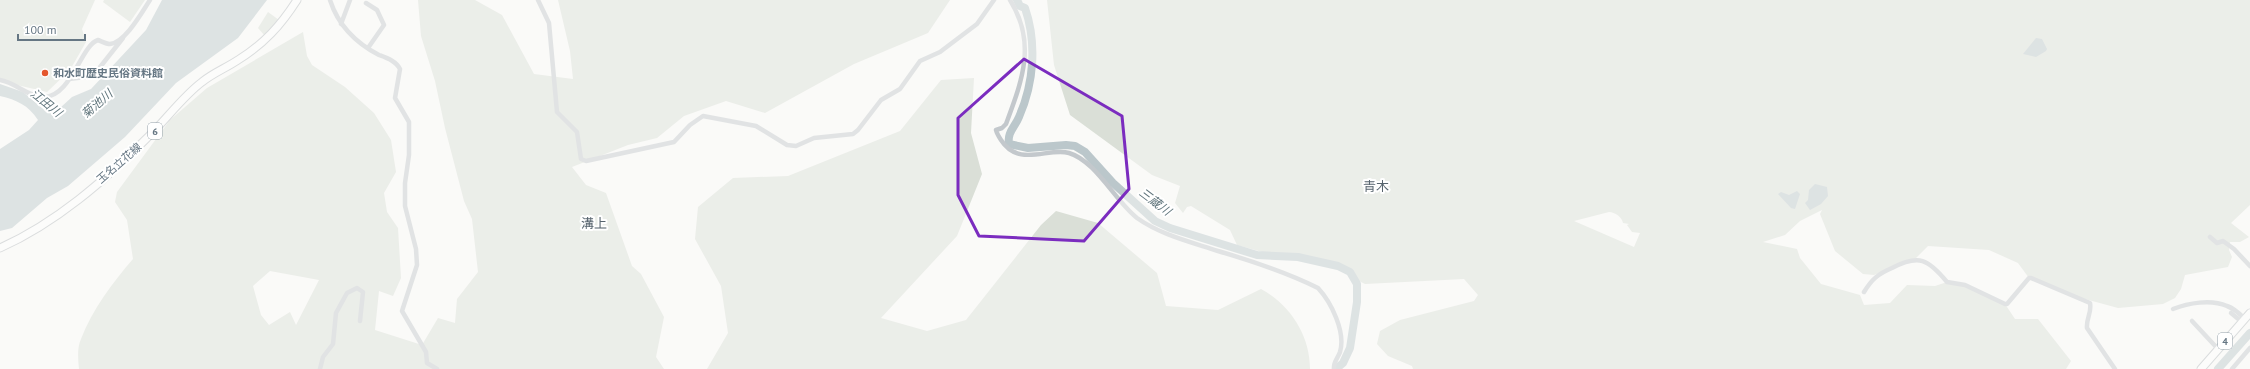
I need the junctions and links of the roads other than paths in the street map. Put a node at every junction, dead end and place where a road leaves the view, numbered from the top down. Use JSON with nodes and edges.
{"nodes":[{"id":1,"x":150,"y":0,"type":"edge"},
{"id":2,"x":297,"y":0,"type":"edge"},
{"id":3,"x":330,"y":0,"type":"edge"},
{"id":4,"x":350,"y":0,"type":"edge"},
{"id":5,"x":538,"y":0,"type":"edge"},
{"id":6,"x":994,"y":0,"type":"edge"},
{"id":7,"x":1010,"y":0,"type":"edge"},
{"id":8,"x":366,"y":3,"type":"dead end"},
{"id":9,"x":342,"y":24,"type":"junction"},
{"id":10,"x":123,"y":38,"type":"junction"},
{"id":11,"x":368,"y":48,"type":"junction"},
{"id":12,"x":0,"y":80,"type":"edge"},
{"id":13,"x":69,"y":80,"type":"junction"},
{"id":14,"x":2210,"y":236,"type":"dead end"},
{"id":15,"x":0,"y":248,"type":"edge"},
{"id":16,"x":2250,"y":266,"type":"edge"},
{"id":17,"x":1864,"y":292,"type":"dead end"},
{"id":18,"x":2173,"y":309,"type":"dead end"},
{"id":19,"x":2231,"y":313,"type":"dead end"},
{"id":20,"x":2246,"y":318,"type":"edge"},
{"id":21,"x":2192,"y":321,"type":"dead end"},
{"id":22,"x":360,"y":322,"type":"dead end"},
{"id":23,"x":2250,"y":348,"type":"edge"},
{"id":24,"x":2218,"y":349,"type":"junction"},
{"id":25,"x":1334,"y":367,"type":"edge"},
{"id":26,"x":320,"y":369,"type":"edge"},
{"id":27,"x":437,"y":369,"type":"edge"},
{"id":28,"x":2115,"y":369,"type":"edge"},
{"id":29,"x":2201,"y":369,"type":"edge"},
{"id":30,"x":2232,"y":369,"type":"edge"}],
"edges":[{"from":1,"to":10,"type":"street"},
{"from":2,"to":15,"type":"main road","name":"玉名立花線","number":"6"},
{"from":3,"to":9,"type":"street"},
{"from":4,"to":9,"type":"street"},
{"from":5,"to":6,"type":"street"},
{"from":7,"to":25,"type":"street"},
{"from":8,"to":11,"type":"street"},
{"from":9,"to":11,"type":"street"},
{"from":10,"to":13,"type":"street"},
{"from":10,"to":13,"type":"street"},
{"from":11,"to":27,"type":"street"},
{"from":12,"to":13,"type":"street"},
{"from":14,"to":16,"type":"street"},
{"from":17,"to":28,"type":"street"},
{"from":18,"to":20,"type":"street"},
{"from":19,"to":20,"type":"street"},
{"from":20,"to":24,"type":"main road","number":"4"},
{"from":21,"to":24,"type":"street"},
{"from":22,"to":26,"type":"street"},
{"from":23,"to":30,"type":"street"},
{"from":24,"to":29,"type":"main road","number":"4"}]}
